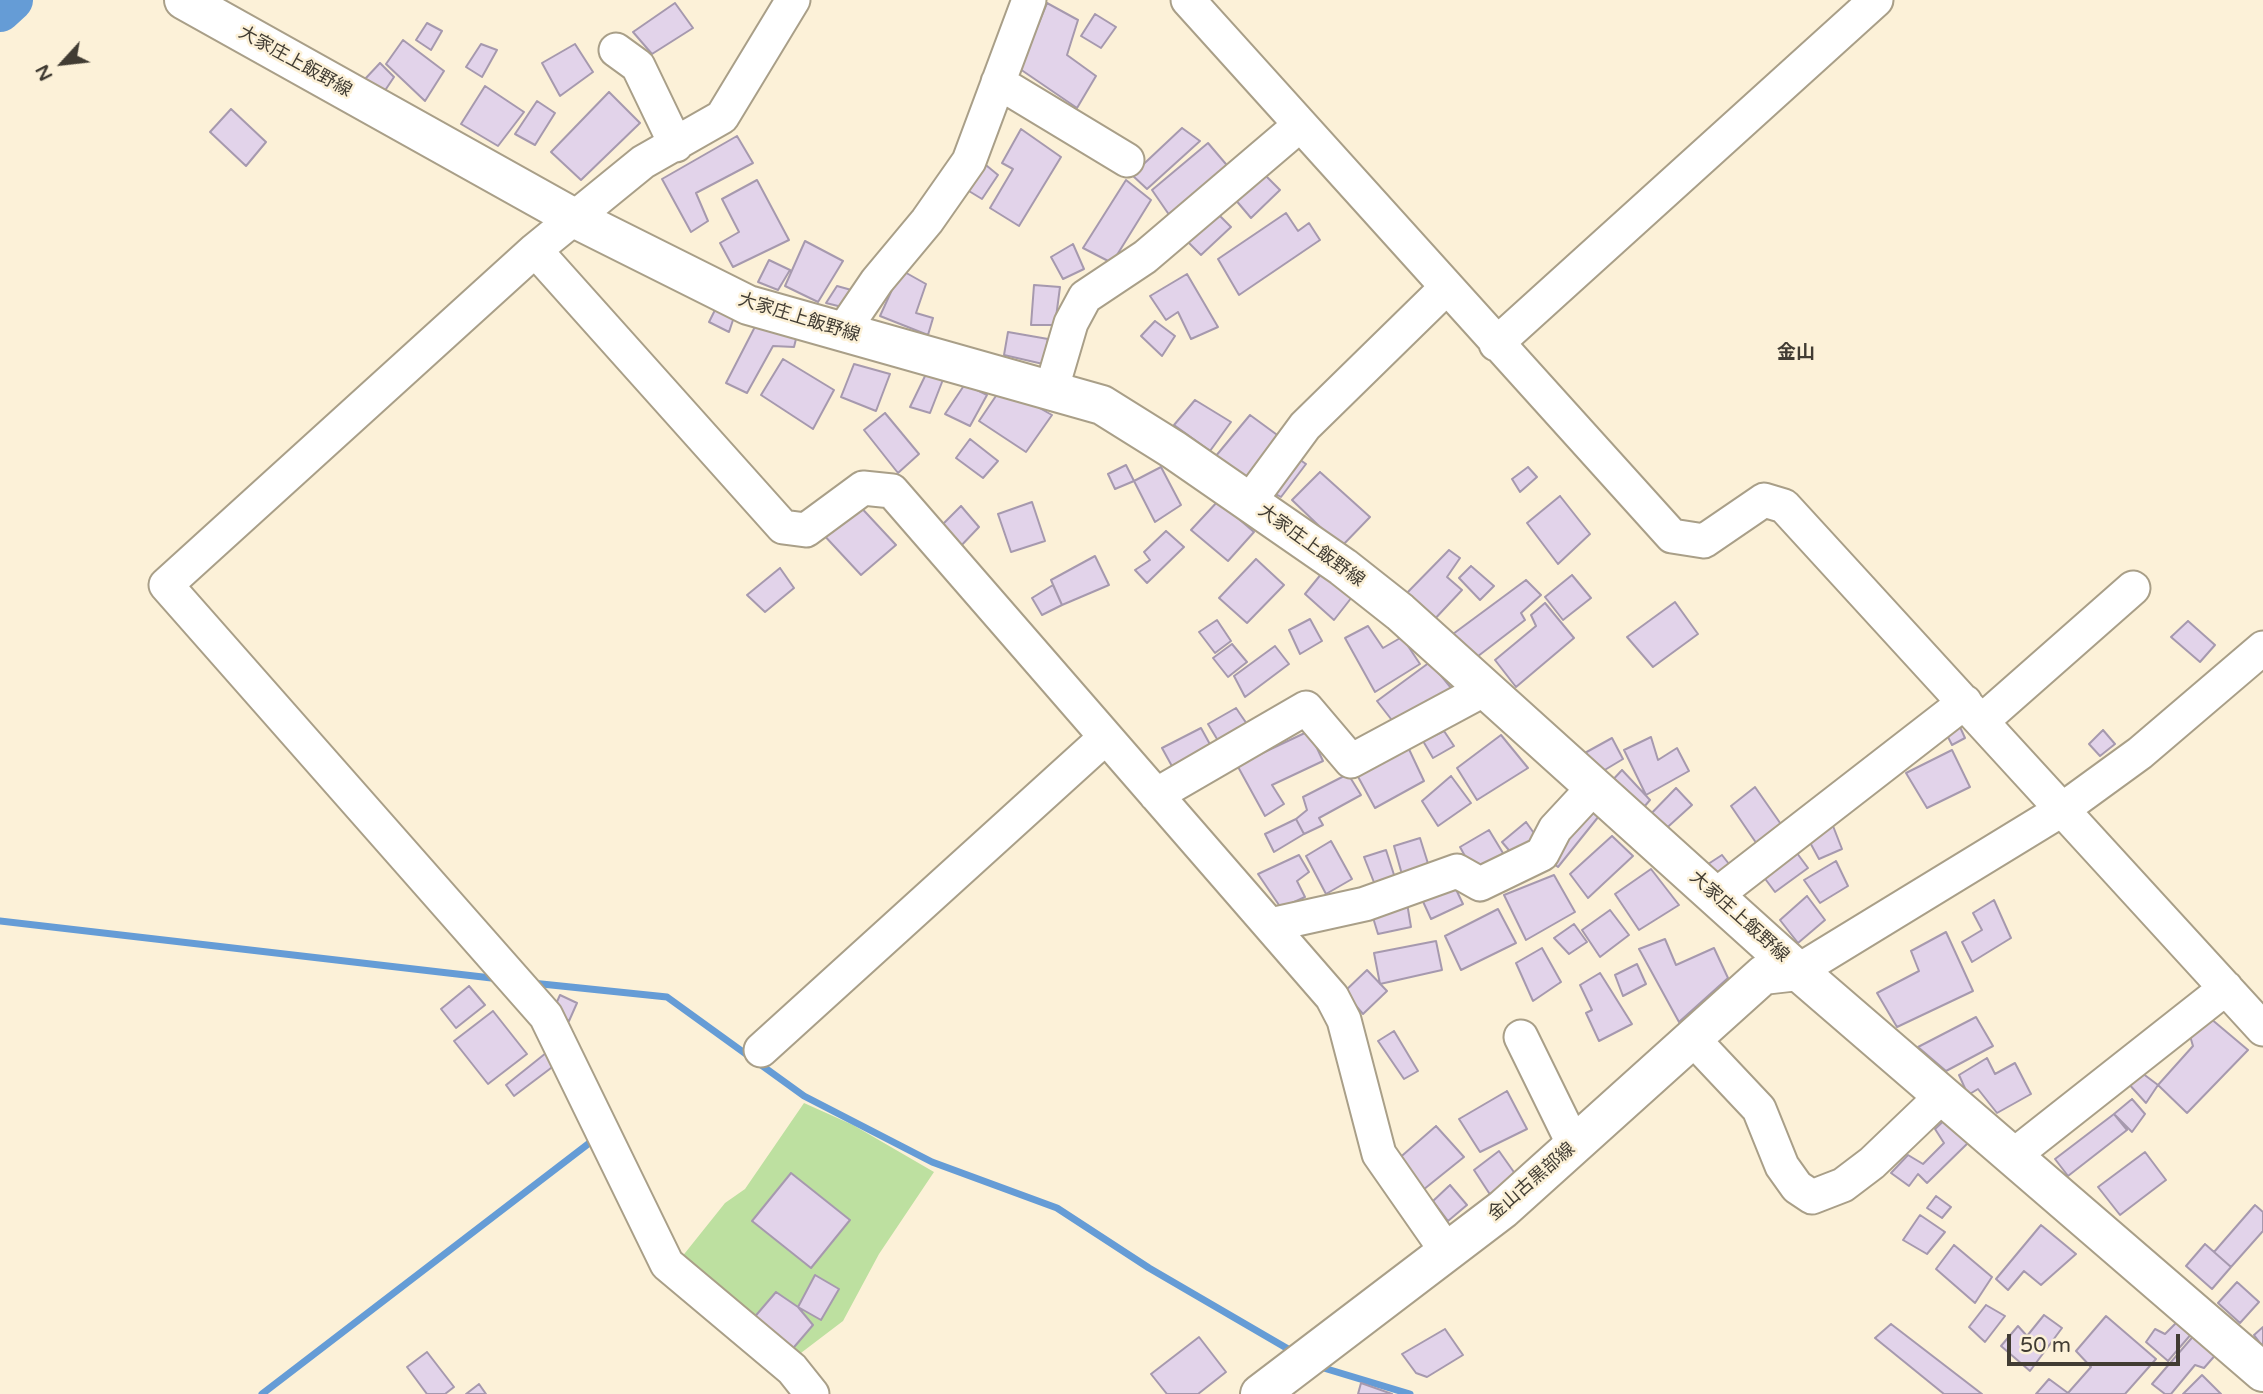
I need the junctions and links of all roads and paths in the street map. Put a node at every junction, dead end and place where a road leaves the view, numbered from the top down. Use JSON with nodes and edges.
{"nodes":[{"id":1,"x":184,"y":0,"type":"edge"},
{"id":2,"x":793,"y":0,"type":"edge"},
{"id":3,"x":1029,"y":0,"type":"edge"},
{"id":4,"x":1188,"y":0,"type":"edge"},
{"id":5,"x":1876,"y":0,"type":"edge"},
{"id":6,"x":616,"y":50,"type":"dead end"},
{"id":7,"x":998,"y":82,"type":"junction"},
{"id":8,"x":1300,"y":125,"type":"junction"},
{"id":9,"x":676,"y":145,"type":"junction"},
{"id":10,"x":1127,"y":160,"type":"dead end"},
{"id":11,"x":576,"y":219,"type":"junction"},
{"id":12,"x":535,"y":250,"type":"junction"},
{"id":13,"x":1446,"y":288,"type":"junction"},
{"id":14,"x":843,"y":331,"type":"junction"},
{"id":15,"x":1496,"y":344,"type":"junction"},
{"id":16,"x":1051,"y":391,"type":"junction"},
{"id":17,"x":1249,"y":502,"type":"junction"},
{"id":18,"x":2133,"y":588,"type":"dead end"},
{"id":19,"x":2263,"y":648,"type":"edge"},
{"id":20,"x":1485,"y":689,"type":"junction"},
{"id":21,"x":1973,"y":711,"type":"junction"},
{"id":22,"x":1106,"y":737,"type":"junction"},
{"id":23,"x":1594,"y":787,"type":"junction"},
{"id":24,"x":1156,"y":795,"type":"junction"},
{"id":25,"x":2063,"y":809,"type":"junction"},
{"id":26,"x":1716,"y":896,"type":"junction"},
{"id":27,"x":1270,"y":925,"type":"junction"},
{"id":28,"x":1798,"y":971,"type":"junction"},
{"id":29,"x":2226,"y":988,"type":"junction"},
{"id":30,"x":2263,"y":1029,"type":"edge"},
{"id":31,"x":1521,"y":1037,"type":"dead end"},
{"id":32,"x":1693,"y":1039,"type":"junction"},
{"id":33,"x":761,"y":1050,"type":"dead end"},
{"id":34,"x":1942,"y":1095,"type":"junction"},
{"id":35,"x":1574,"y":1145,"type":"junction"},
{"id":36,"x":2013,"y":1156,"type":"junction"},
{"id":37,"x":1448,"y":1253,"type":"junction"},
{"id":38,"x":2263,"y":1372,"type":"edge"},
{"id":39,"x":812,"y":1394,"type":"edge"},
{"id":40,"x":1260,"y":1394,"type":"edge"}],
"edges":[{"from":1,"to":11,"type":"main road","name":"大家庄上飯野線"},
{"from":2,"to":9,"type":"street"},
{"from":3,"to":7,"type":"street"},
{"from":4,"to":8,"type":"street"},
{"from":5,"to":15,"type":"street"},
{"from":6,"to":9,"type":"street"},
{"from":7,"to":10,"type":"street"},
{"from":7,"to":14,"type":"street"},
{"from":8,"to":13,"type":"street"},
{"from":8,"to":16,"type":"street"},
{"from":9,"to":11,"type":"street"},
{"from":11,"to":12,"type":"street"},
{"from":11,"to":14,"type":"main road","name":"大家庄上飯野線"},
{"from":12,"to":22,"type":"street"},
{"from":12,"to":39,"type":"street"},
{"from":13,"to":15,"type":"street"},
{"from":13,"to":17,"type":"street"},
{"from":14,"to":16,"type":"main road","name":"大家庄上飯野線"},
{"from":15,"to":21,"type":"street"},
{"from":16,"to":17,"type":"main road","name":"大家庄上飯野線"},
{"from":17,"to":20,"type":"main road","name":"大家庄上飯野線"},
{"from":18,"to":21,"type":"street"},
{"from":19,"to":25,"type":"street"},
{"from":20,"to":23,"type":"main road","name":"大家庄上飯野線"},
{"from":20,"to":24,"type":"street"},
{"from":21,"to":25,"type":"street"},
{"from":21,"to":26,"type":"street"},
{"from":22,"to":24,"type":"street"},
{"from":22,"to":33,"type":"street"},
{"from":23,"to":26,"type":"main road","name":"大家庄上飯野線"},
{"from":23,"to":27,"type":"street"},
{"from":24,"to":27,"type":"street"},
{"from":25,"to":28,"type":"street"},
{"from":25,"to":29,"type":"street"},
{"from":26,"to":28,"type":"main road","name":"大家庄上飯野線"},
{"from":27,"to":37,"type":"street"},
{"from":28,"to":32,"type":"main road","name":"金山古黒部線"},
{"from":28,"to":34,"type":"main road","name":"大家庄上飯野線"},
{"from":29,"to":30,"type":"street"},
{"from":29,"to":36,"type":"street"},
{"from":31,"to":35,"type":"street"},
{"from":32,"to":34,"type":"street"},
{"from":32,"to":35,"type":"main road","name":"金山古黒部線"},
{"from":34,"to":36,"type":"main road","name":"大家庄上飯野線"},
{"from":35,"to":37,"type":"main road","name":"金山古黒部線"},
{"from":36,"to":38,"type":"main road","name":"大家庄上飯野線"},
{"from":37,"to":40,"type":"main road","name":"金山古黒部線"}]}
